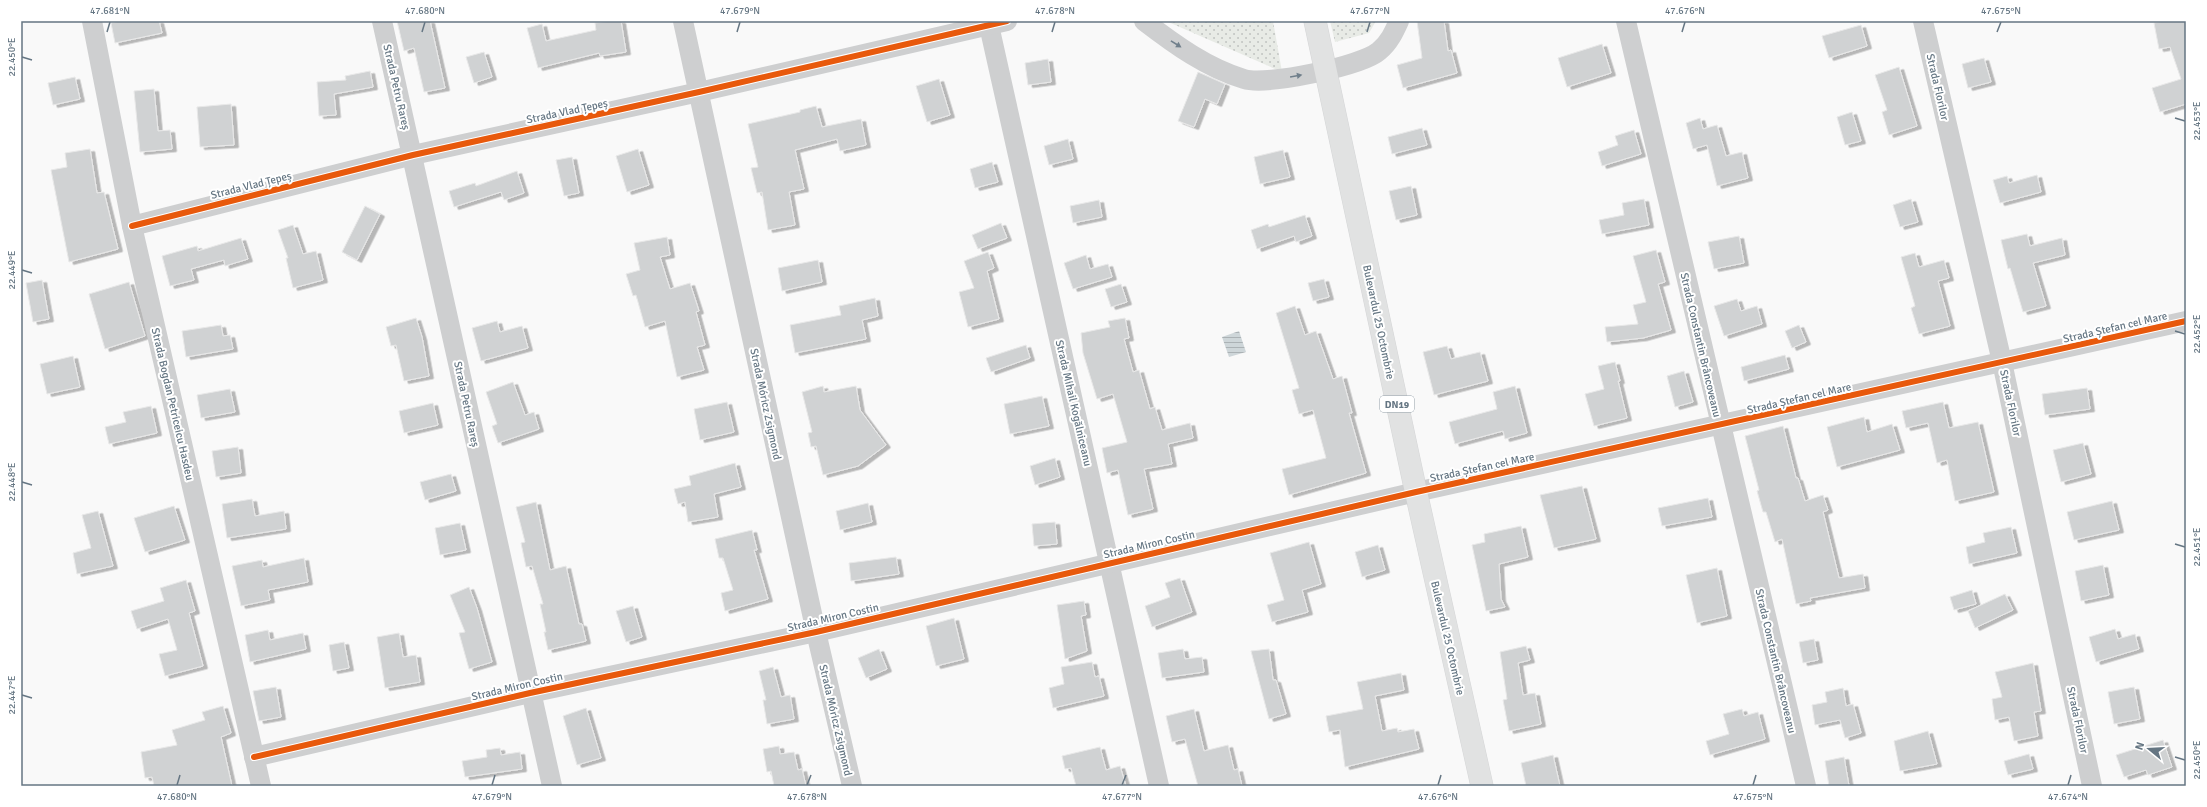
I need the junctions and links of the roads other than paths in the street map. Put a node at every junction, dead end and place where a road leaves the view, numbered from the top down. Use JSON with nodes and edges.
{"nodes":[{"id":1,"x":92,"y":21,"type":"edge"},
{"id":2,"x":382,"y":21,"type":"edge"},
{"id":3,"x":683,"y":21,"type":"edge"},
{"id":4,"x":1144,"y":21,"type":"edge"},
{"id":5,"x":1315,"y":21,"type":"edge"},
{"id":6,"x":1399,"y":21,"type":"edge"},
{"id":7,"x":1626,"y":21,"type":"edge"},
{"id":8,"x":1923,"y":21,"type":"edge"},
{"id":9,"x":995,"y":22,"type":"edge"},
{"id":10,"x":1326,"y":70,"type":"junction"},
{"id":11,"x":698,"y":92,"type":"junction"},
{"id":12,"x":413,"y":155,"type":"junction"},
{"id":13,"x":132,"y":226,"type":"junction"},
{"id":14,"x":2186,"y":321,"type":"edge"},
{"id":15,"x":2002,"y":362,"type":"junction"},
{"id":16,"x":1720,"y":426,"type":"junction"},
{"id":17,"x":1416,"y":492,"type":"junction"},
{"id":18,"x":1110,"y":564,"type":"junction"},
{"id":19,"x":816,"y":632,"type":"junction"},
{"id":20,"x":530,"y":692,"type":"junction"},
{"id":21,"x":254,"y":757,"type":"junction"},
{"id":22,"x":261,"y":786,"type":"edge"},
{"id":23,"x":552,"y":786,"type":"edge"},
{"id":24,"x":852,"y":786,"type":"edge"},
{"id":25,"x":1159,"y":786,"type":"edge"},
{"id":26,"x":1482,"y":786,"type":"edge"},
{"id":27,"x":1806,"y":786,"type":"edge"},
{"id":28,"x":2092,"y":786,"type":"edge"}],
"edges":[{"from":1,"to":13,"type":"street","name":"Strada Bogdan Petriceicu Hasdeu"},
{"from":2,"to":12,"type":"street","name":"Strada Petru Rareș"},
{"from":3,"to":11,"type":"street","name":"Strada Móricz Zsigmond"},
{"from":4,"to":10,"type":"street","one_way":true},
{"from":5,"to":10,"type":"main road","name":"Bulevardul 25 Octombrie","number":"DN19"},
{"from":6,"to":10,"type":"street"},
{"from":7,"to":16,"type":"street","name":"Strada Constantin Brâncoveanu"},
{"from":8,"to":15,"type":"street","name":"Strada Florilor"},
{"from":9,"to":11,"type":"street","name":"Strada Vlad Țepeș"},
{"from":9,"to":18,"type":"street","name":"Strada Mihail Kogălniceanu"},
{"from":10,"to":17,"type":"main road","name":"Bulevardul 25 Octombrie","number":"DN19"},
{"from":11,"to":12,"type":"street","name":"Strada Vlad Țepeș"},
{"from":11,"to":19,"type":"street","name":"Strada Móricz Zsigmond"},
{"from":12,"to":13,"type":"street","name":"Strada Vlad Țepeș"},
{"from":12,"to":20,"type":"street","name":"Strada Petru Rareș"},
{"from":13,"to":21,"type":"street","name":"Strada Bogdan Petriceicu Hasdeu"},
{"from":14,"to":15,"type":"street","name":"Strada Ștefan cel Mare"},
{"from":15,"to":16,"type":"street","name":"Strada Ștefan cel Mare"},
{"from":15,"to":28,"type":"street","name":"Strada Florilor"},
{"from":16,"to":17,"type":"street","name":"Strada Ștefan cel Mare"},
{"from":16,"to":27,"type":"street","name":"Strada Constantin Brâncoveanu"},
{"from":17,"to":18,"type":"street","name":"Strada Miron Costin"},
{"from":17,"to":26,"type":"main road","name":"Bulevardul 25 Octombrie","number":"DN19"},
{"from":18,"to":19,"type":"street","name":"Strada Miron Costin"},
{"from":18,"to":25,"type":"street","name":"Strada Mihail Kogălniceanu"},
{"from":19,"to":20,"type":"street","name":"Strada Miron Costin"},
{"from":19,"to":24,"type":"street","name":"Strada Móricz Zsigmond"},
{"from":20,"to":21,"type":"street","name":"Strada Miron Costin"},
{"from":20,"to":23,"type":"street","name":"Strada Petru Rareș"},
{"from":21,"to":22,"type":"street","name":"Strada Bogdan Petriceicu Hasdeu"}]}
